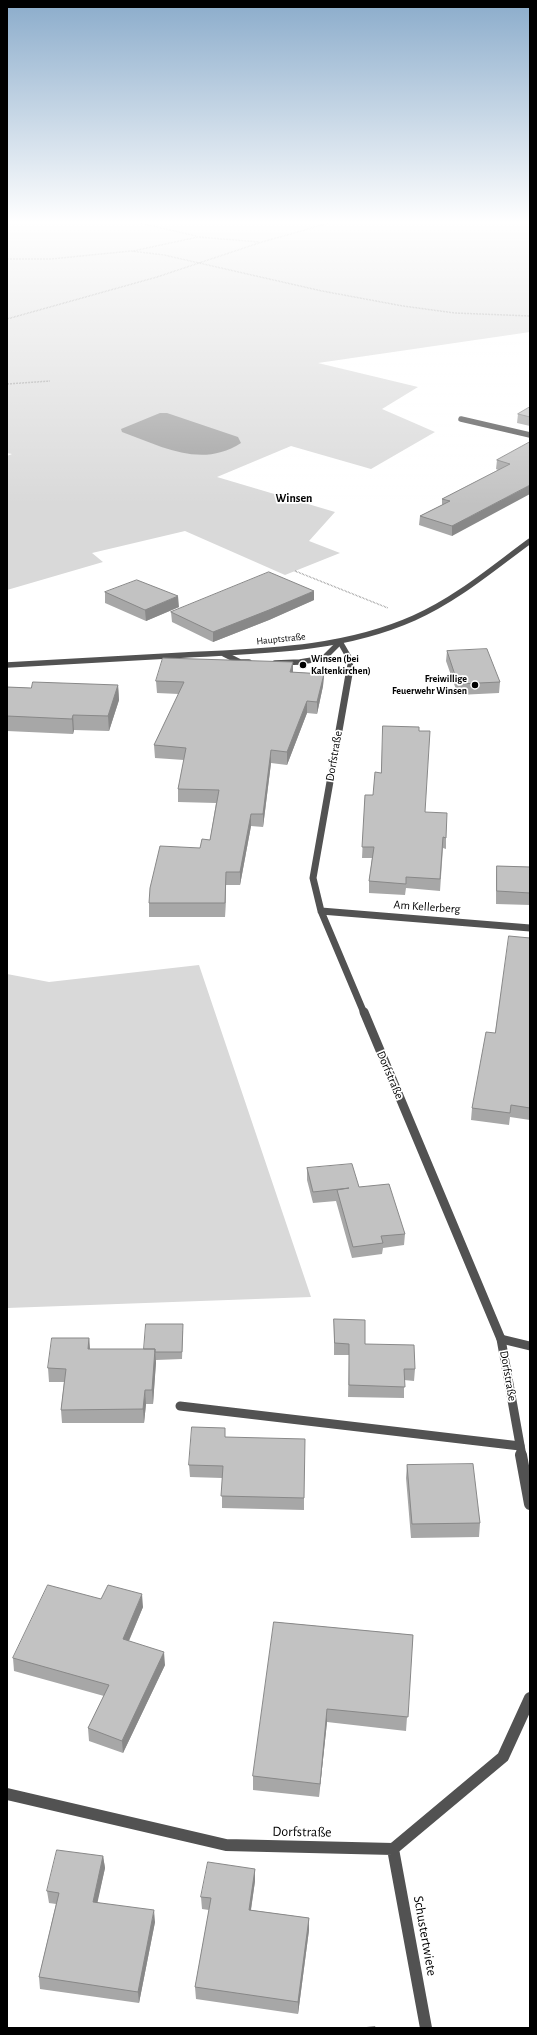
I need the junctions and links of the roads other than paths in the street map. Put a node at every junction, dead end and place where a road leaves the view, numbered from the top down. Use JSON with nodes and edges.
{"nodes":[{"id":1,"x":461,"y":419,"type":"dead end"},
{"id":2,"x":530,"y":435,"type":"edge"},
{"id":3,"x":530,"y":541,"type":"edge"},
{"id":4,"x":340,"y":642,"type":"junction"},
{"id":5,"x":224,"y":654,"type":"junction"},
{"id":6,"x":255,"y":662,"type":"edge"},
{"id":7,"x":270,"y":663,"type":"edge"},
{"id":8,"x":7,"y":665,"type":"edge"},
{"id":9,"x":321,"y":911,"type":"junction"},
{"id":10,"x":530,"y":928,"type":"edge"},
{"id":11,"x":501,"y":1340,"type":"junction"},
{"id":12,"x":530,"y":1346,"type":"edge"},
{"id":13,"x":180,"y":1406,"type":"dead end"},
{"id":14,"x":520,"y":1446,"type":"junction"},
{"id":15,"x":530,"y":1504,"type":"edge"},
{"id":16,"x":530,"y":1698,"type":"edge"},
{"id":17,"x":7,"y":1794,"type":"edge"},
{"id":18,"x":393,"y":1849,"type":"junction"},
{"id":19,"x":426,"y":2028,"type":"edge"}],
"edges":[{"from":1,"to":2,"type":"street"},
{"from":3,"to":4,"type":"street","name":"Hauptstraße"},
{"from":4,"to":5,"type":"street","name":"Hauptstraße"},
{"from":4,"to":7,"type":"street"},
{"from":4,"to":9,"type":"street","name":"Dorfstraße"},
{"from":5,"to":6,"type":"street"},
{"from":5,"to":8,"type":"street","name":"Hauptstraße"},
{"from":9,"to":10,"type":"street","name":"Am Kellerberg"},
{"from":9,"to":11,"type":"street","name":"Dorfstraße"},
{"from":11,"to":12,"type":"street"},
{"from":11,"to":14,"type":"street","name":"Dorfstraße"},
{"from":13,"to":14,"type":"street"},
{"from":14,"to":15,"type":"street","name":"Dorfstraße"},
{"from":16,"to":18,"type":"street"},
{"from":17,"to":18,"type":"street","name":"Dorfstraße"},
{"from":18,"to":19,"type":"street","name":"Schustertwiete"}]}
